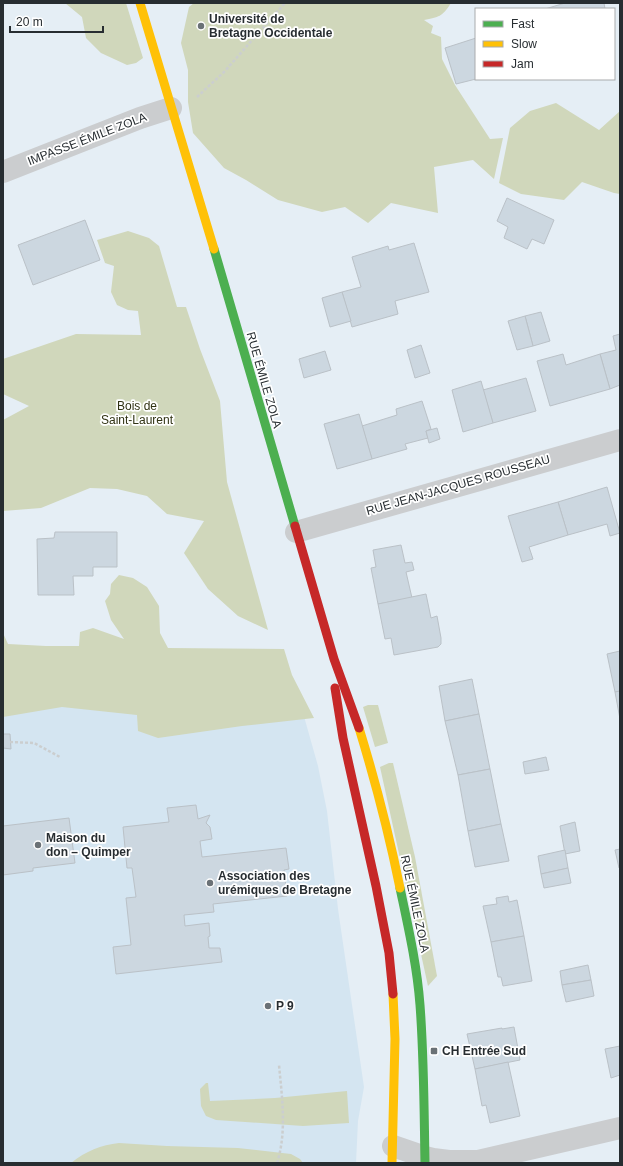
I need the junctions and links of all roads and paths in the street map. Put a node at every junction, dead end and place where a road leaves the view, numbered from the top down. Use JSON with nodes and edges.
{"nodes":[{"id":1,"x":140,"y":3,"type":"edge"},
{"id":2,"x":285,"y":3,"type":"edge"},
{"id":3,"x":171,"y":108,"type":"junction"},
{"id":4,"x":3,"y":172,"type":"edge"},
{"id":5,"x":620,"y":440,"type":"edge"},
{"id":6,"x":296,"y":532,"type":"junction"},
{"id":7,"x":334,"y":659,"type":"junction"},
{"id":8,"x":10,"y":742,"type":"dead end"},
{"id":9,"x":60,"y":758,"type":"dead end"},
{"id":10,"x":279,"y":1065,"type":"dead end"},
{"id":11,"x":620,"y":1128,"type":"edge"},
{"id":12,"x":393,"y":1154,"type":"edge"},
{"id":13,"x":425,"y":1160,"type":"edge"},
{"id":14,"x":276,"y":1163,"type":"edge"}],
"edges":[{"from":1,"to":3,"type":"street","name":"RUE ÉMILE ZOLA"},
{"from":2,"to":3,"type":"path"},
{"from":3,"to":4,"type":"street","name":"IMPASSE ÉMILE ZOLA"},
{"from":3,"to":6,"type":"street","name":"RUE ÉMILE ZOLA"},
{"from":5,"to":6,"type":"street","name":"RUE JEAN-JACQUES ROUSSEAU"},
{"from":6,"to":7,"type":"street","name":"RUE ÉMILE ZOLA"},
{"from":7,"to":12,"type":"street","name":"RUE ÉMILE ZOLA"},
{"from":7,"to":13,"type":"street","name":"RUE ÉMILE ZOLA"},
{"from":8,"to":9,"type":"path"},
{"from":10,"to":14,"type":"path"},
{"from":11,"to":13,"type":"street"},
{"from":12,"to":13,"type":"street"}]}
